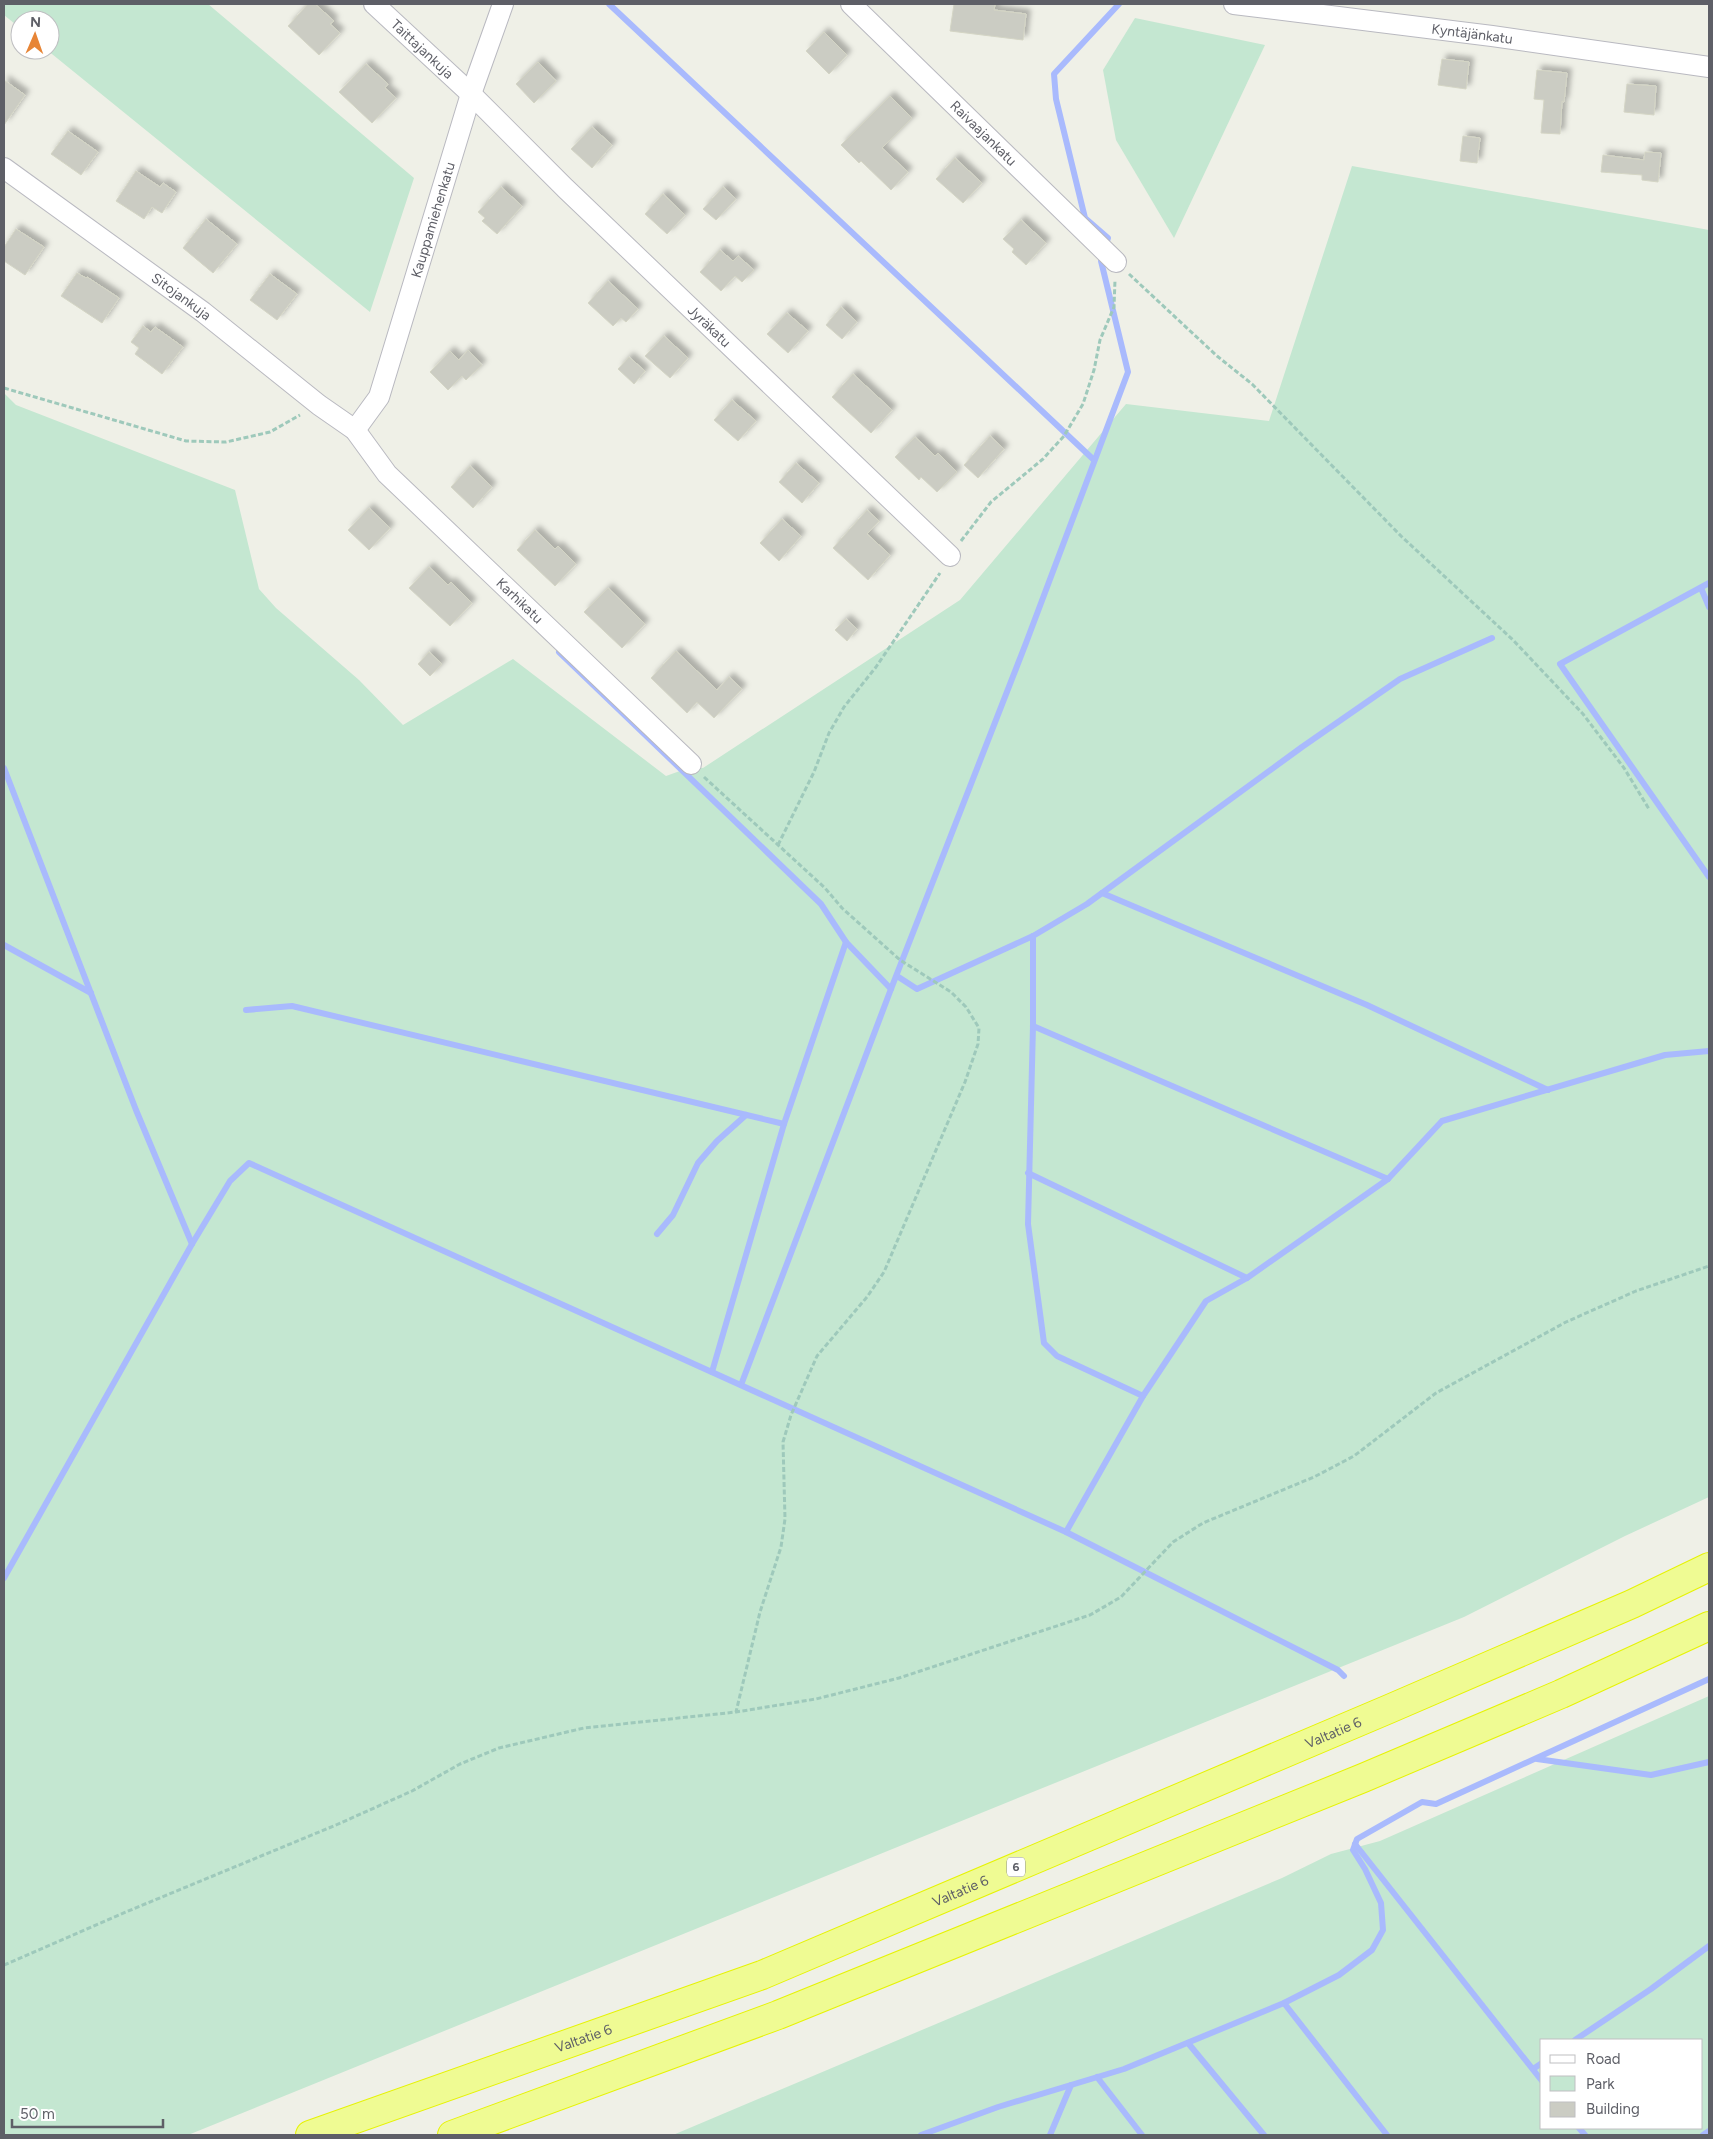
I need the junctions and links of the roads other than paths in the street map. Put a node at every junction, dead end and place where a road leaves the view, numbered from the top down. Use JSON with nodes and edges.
{"nodes":[{"id":1,"x":374,"y":4,"type":"edge"},
{"id":2,"x":503,"y":4,"type":"edge"},
{"id":3,"x":850,"y":4,"type":"edge"},
{"id":4,"x":1234,"y":4,"type":"edge"},
{"id":5,"x":1349,"y":10,"type":"edge"},
{"id":6,"x":1709,"y":67,"type":"edge"},
{"id":7,"x":471,"y":94,"type":"junction"},
{"id":8,"x":4,"y":168,"type":"edge"},
{"id":9,"x":1116,"y":262,"type":"road end"},
{"id":10,"x":355,"y":430,"type":"junction"},
{"id":11,"x":950,"y":556,"type":"dead end"},
{"id":12,"x":691,"y":764,"type":"road end"},
{"id":13,"x":1709,"y":1567,"type":"edge"},
{"id":14,"x":1709,"y":1626,"type":"edge"},
{"id":15,"x":310,"y":2135,"type":"edge"},
{"id":16,"x":452,"y":2135,"type":"edge"}],
"edges":[{"from":1,"to":7,"type":"street","name":"Taittajankuja"},
{"from":2,"to":7,"type":"street","name":"Kauppamiehenkatu"},
{"from":3,"to":9,"type":"street","name":"Raivaajankatu"},
{"from":4,"to":5,"type":"street","name":"Kyntäjänkatu"},
{"from":5,"to":6,"type":"street","name":"Kyntäjänkatu"},
{"from":7,"to":10,"type":"street","name":"Kauppamiehenkatu"},
{"from":7,"to":11,"type":"street","name":"Jyräkatu"},
{"from":8,"to":10,"type":"street","name":"Sitojankuja"},
{"from":10,"to":12,"type":"street","name":"Karhikatu"},
{"from":13,"to":15,"type":"highway","name":"Valtatie 6","number":"6"},
{"from":14,"to":16,"type":"highway"}]}
